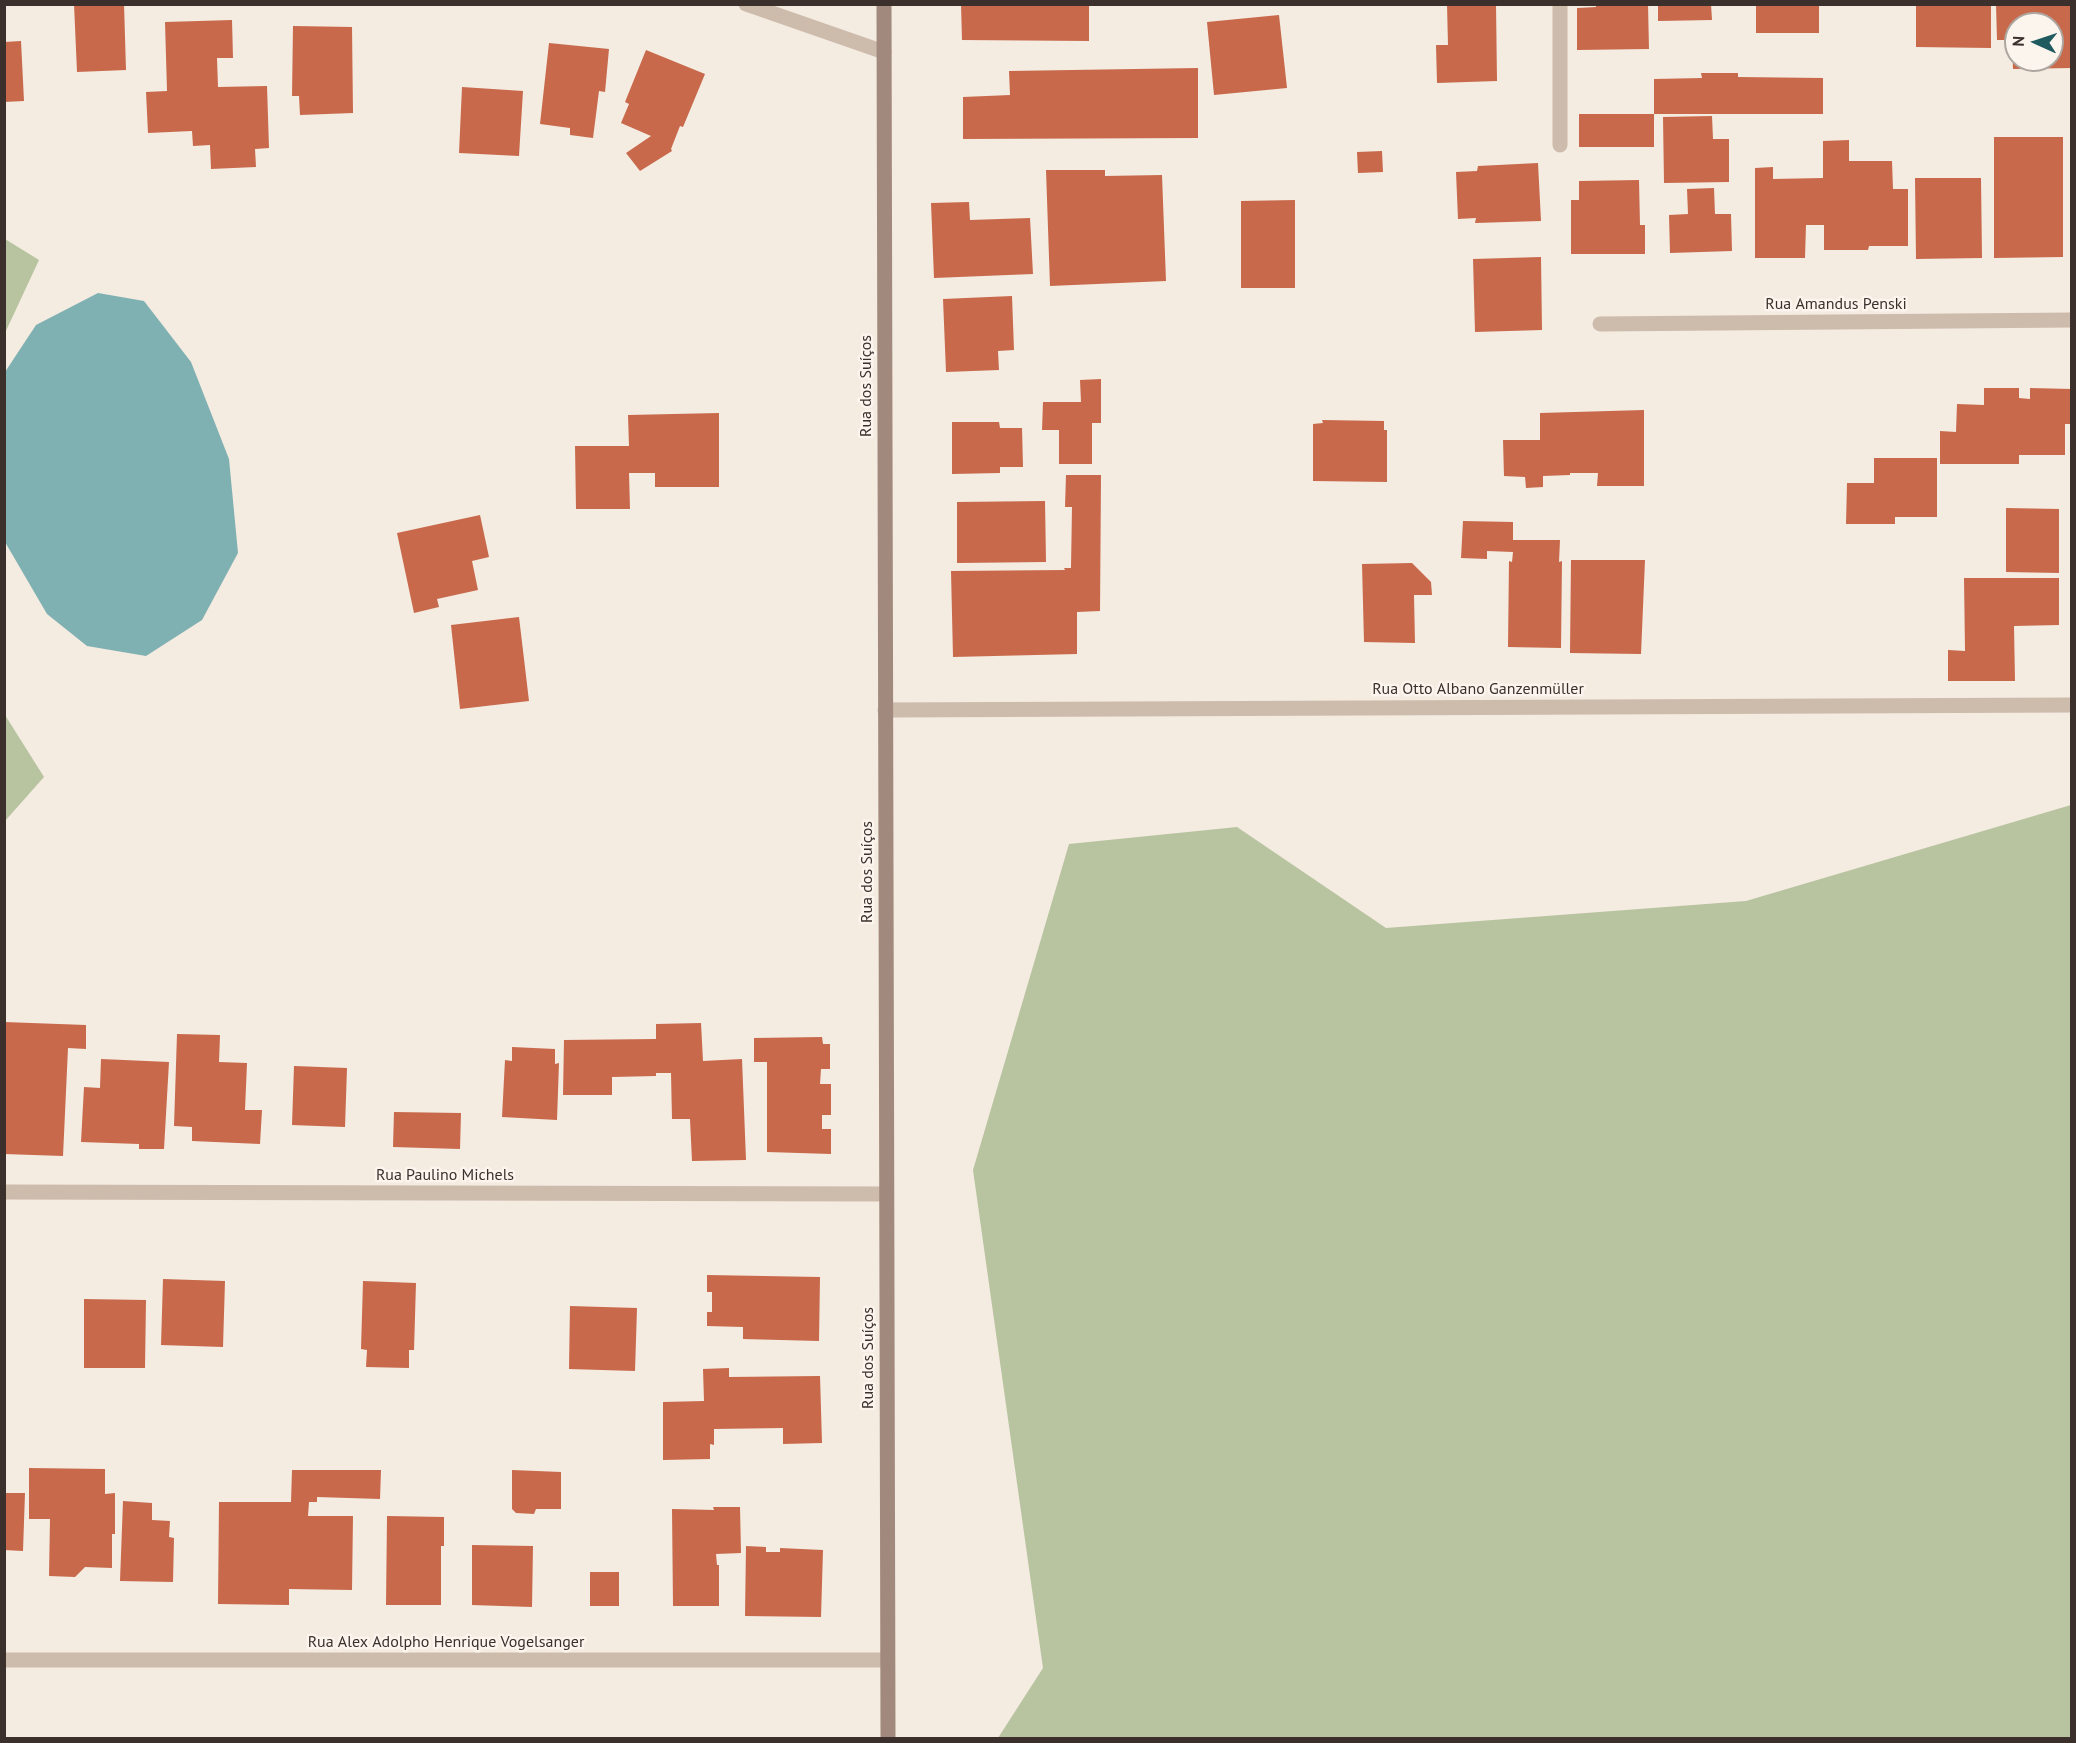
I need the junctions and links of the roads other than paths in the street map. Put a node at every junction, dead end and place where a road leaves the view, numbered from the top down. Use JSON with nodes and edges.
{"nodes":[{"id":1,"x":746,"y":4,"type":"edge"},
{"id":2,"x":884,"y":4,"type":"edge"},
{"id":3,"x":1560,"y":4,"type":"edge"},
{"id":4,"x":884,"y":52,"type":"junction"},
{"id":5,"x":1560,"y":145,"type":"dead end"},
{"id":6,"x":2072,"y":320,"type":"edge"},
{"id":7,"x":1600,"y":324,"type":"dead end"},
{"id":8,"x":2072,"y":705,"type":"edge"},
{"id":9,"x":885,"y":710,"type":"junction"},
{"id":10,"x":4,"y":1192,"type":"edge"},
{"id":11,"x":886,"y":1194,"type":"junction"},
{"id":12,"x":4,"y":1660,"type":"edge"},
{"id":13,"x":887,"y":1660,"type":"junction"},
{"id":14,"x":888,"y":1738,"type":"edge"}],
"edges":[{"from":1,"to":4,"type":"street"},
{"from":2,"to":4,"type":"street","name":"Rua dos Suíços"},
{"from":3,"to":5,"type":"street"},
{"from":4,"to":9,"type":"street","name":"Rua dos Suíços"},
{"from":6,"to":7,"type":"street","name":"Rua Amandus Penski"},
{"from":8,"to":9,"type":"street","name":"Rua Otto Albano Ganzenmüller"},
{"from":9,"to":11,"type":"street","name":"Rua dos Suíços"},
{"from":10,"to":11,"type":"street","name":"Rua Paulino Michels"},
{"from":11,"to":13,"type":"street","name":"Rua dos Suíços"},
{"from":12,"to":13,"type":"street","name":"Rua Alex Adolpho Henrique Vogelsanger"},
{"from":13,"to":14,"type":"street","name":"Rua dos Suíços"}]}
